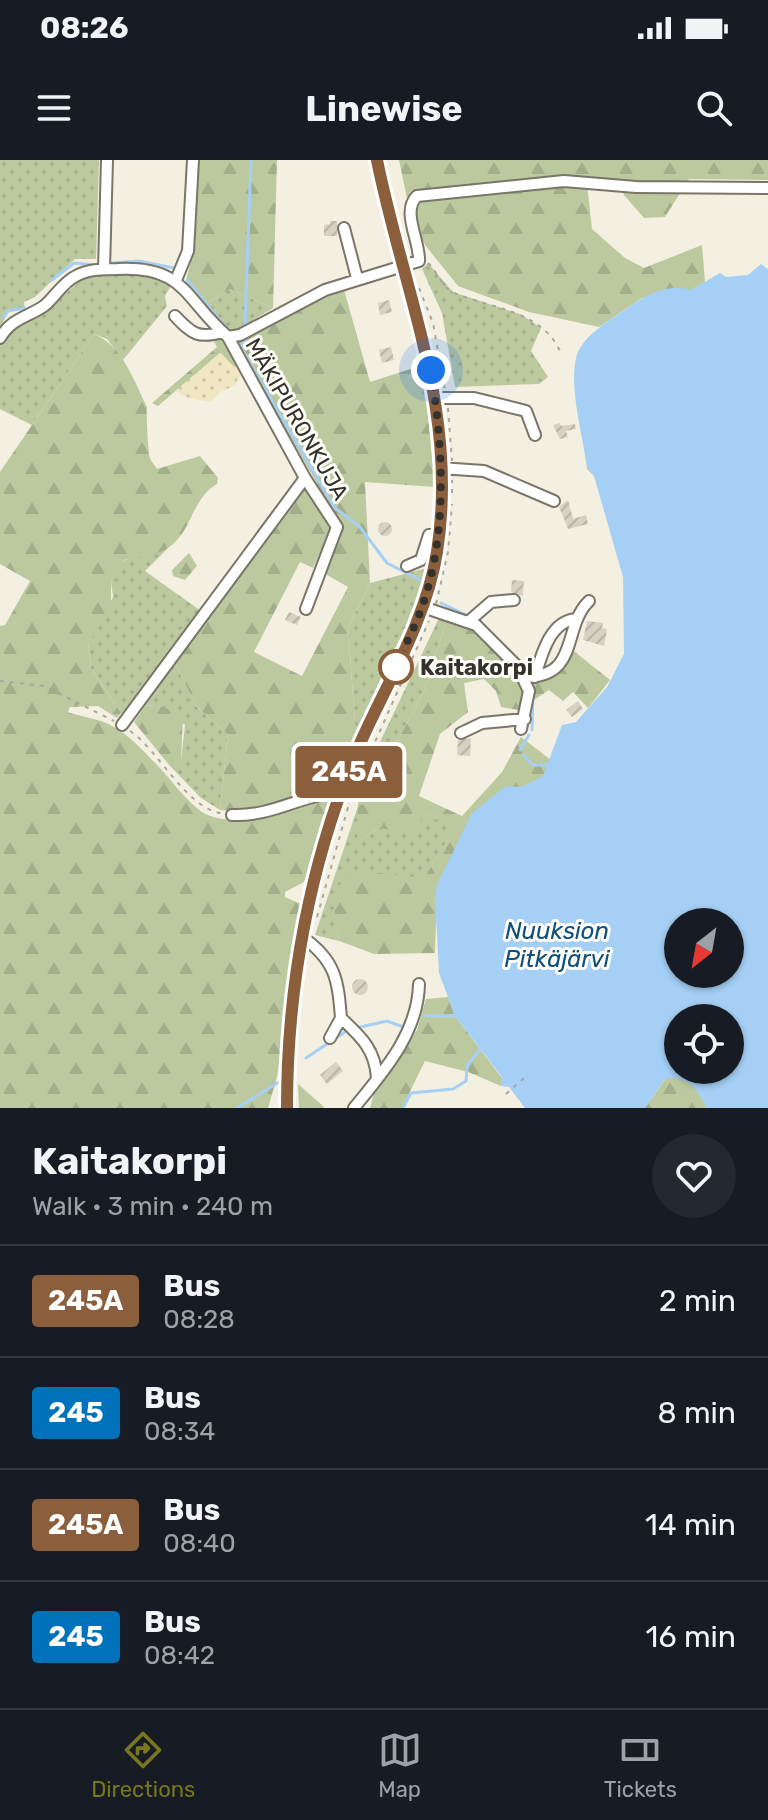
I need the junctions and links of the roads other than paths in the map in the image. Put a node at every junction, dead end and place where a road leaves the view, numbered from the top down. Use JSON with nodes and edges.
{"nodes":[{"id":1,"x":107,"y":160,"type":"edge"},
{"id":2,"x":193,"y":160,"type":"edge"},
{"id":3,"x":377,"y":160,"type":"edge"},
{"id":4,"x":768,"y":188,"type":"edge"},
{"id":5,"x":344,"y":228,"type":"dead end"},
{"id":6,"x":405,"y":267,"type":"junction"},
{"id":7,"x":104,"y":269,"type":"junction"},
{"id":8,"x":357,"y":278,"type":"junction"},
{"id":9,"x":176,"y":280,"type":"junction"},
{"id":10,"x":175,"y":316,"type":"dead end"},
{"id":11,"x":225,"y":335,"type":"junction"},
{"id":12,"x":0,"y":338,"type":"edge"},
{"id":13,"x":441,"y":398,"type":"junction"},
{"id":14,"x":535,"y":435,"type":"dead end"},
{"id":15,"x":446,"y":468,"type":"junction"},
{"id":16,"x":305,"y":478,"type":"junction"},
{"id":17,"x":554,"y":501,"type":"dead end"},
{"id":18,"x":439,"y":534,"type":"junction"},
{"id":19,"x":407,"y":566,"type":"dead end"},
{"id":20,"x":514,"y":600,"type":"dead end"},
{"id":21,"x":589,"y":601,"type":"dead end"},
{"id":22,"x":306,"y":609,"type":"dead end"},
{"id":23,"x":428,"y":609,"type":"junction"},
{"id":24,"x":577,"y":619,"type":"junction"},
{"id":25,"x":468,"y":622,"type":"junction"},
{"id":26,"x":530,"y":677,"type":"junction"},
{"id":27,"x":122,"y":725,"type":"road end"},
{"id":28,"x":461,"y":733,"type":"dead end"},
{"id":29,"x":347,"y":793,"type":"junction"},
{"id":30,"x":232,"y":815,"type":"road end"},
{"id":31,"x":302,"y":937,"type":"junction"},
{"id":32,"x":419,"y":984,"type":"dead end"},
{"id":33,"x":341,"y":1018,"type":"junction"},
{"id":34,"x":330,"y":1038,"type":"dead end"},
{"id":35,"x":377,"y":1078,"type":"junction"},
{"id":36,"x":367,"y":1092,"type":"junction"},
{"id":37,"x":287,"y":1108,"type":"edge"},
{"id":38,"x":354,"y":1108,"type":"edge"},
{"id":39,"x":365,"y":1108,"type":"edge"}],
"edges":[{"from":1,"to":7,"type":"street"},
{"from":2,"to":9,"type":"street"},
{"from":3,"to":6,"type":"street"},
{"from":4,"to":6,"type":"street"},
{"from":5,"to":8,"type":"street"},
{"from":6,"to":8,"type":"street"},
{"from":6,"to":13,"type":"street"},
{"from":7,"to":9,"type":"street"},
{"from":7,"to":12,"type":"street"},
{"from":8,"to":11,"type":"street"},
{"from":9,"to":11,"type":"street","name":"MÄKIPURONKUJA"},
{"from":10,"to":11,"type":"street"},
{"from":11,"to":16,"type":"street","name":"MÄKIPURONKUJA"},
{"from":13,"to":14,"type":"street"},
{"from":13,"to":15,"type":"street"},
{"from":15,"to":17,"type":"street"},
{"from":15,"to":18,"type":"street"},
{"from":16,"to":22,"type":"street","name":"MÄKIPURONKUJA"},
{"from":16,"to":27,"type":"street"},
{"from":18,"to":19,"type":"street"},
{"from":18,"to":23,"type":"street"},
{"from":20,"to":25,"type":"street"},
{"from":21,"to":24,"type":"street"},
{"from":23,"to":25,"type":"street"},
{"from":23,"to":29,"type":"street"},
{"from":24,"to":26,"type":"street"},
{"from":24,"to":26,"type":"street"},
{"from":25,"to":26,"type":"street"},
{"from":26,"to":28,"type":"street"},
{"from":29,"to":30,"type":"street"},
{"from":29,"to":31,"type":"street"},
{"from":31,"to":33,"type":"street"},
{"from":31,"to":37,"type":"street"},
{"from":32,"to":35,"type":"street"},
{"from":33,"to":34,"type":"street"},
{"from":33,"to":35,"type":"street"},
{"from":35,"to":36,"type":"street"},
{"from":36,"to":38,"type":"street"},
{"from":36,"to":39,"type":"street"}]}
